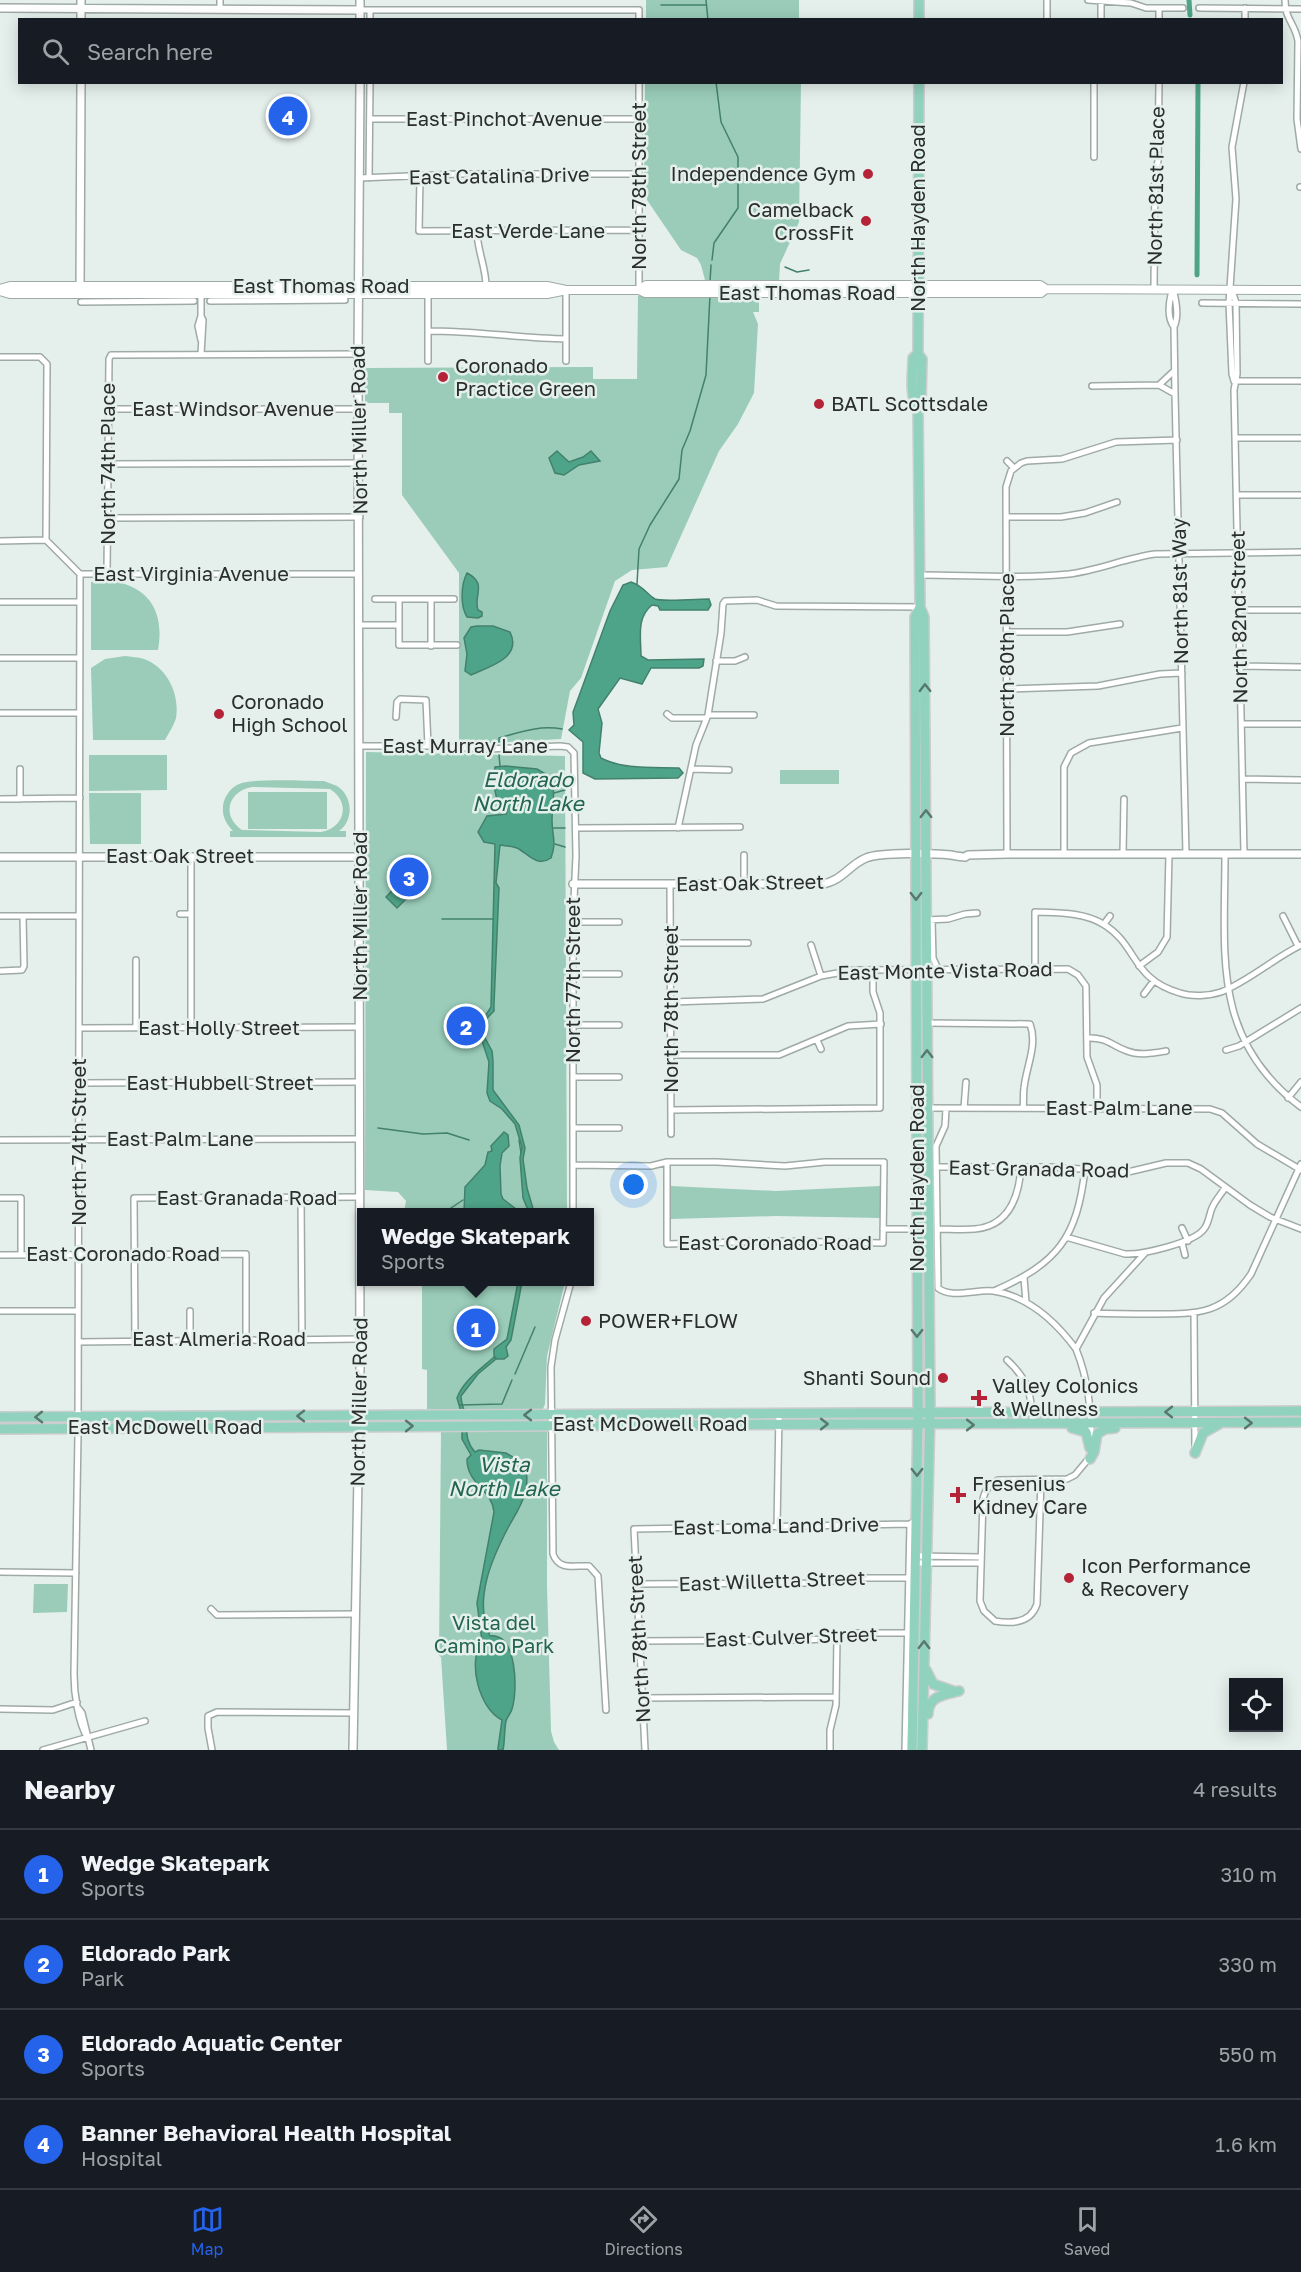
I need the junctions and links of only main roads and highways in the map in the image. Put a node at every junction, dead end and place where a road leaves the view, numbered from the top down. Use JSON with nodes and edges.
{"nodes":[{"id":1,"x":919,"y":0,"type":"edge"},
{"id":2,"x":919,"y":18,"type":"edge"},
{"id":3,"x":919,"y":84,"type":"edge"},
{"id":4,"x":759,"y":289,"type":"junction"},
{"id":5,"x":835,"y":289,"type":"junction"},
{"id":6,"x":918,"y":289,"type":"junction"},
{"id":7,"x":0,"y":290,"type":"edge"},
{"id":8,"x":358,"y":290,"type":"junction"},
{"id":9,"x":566,"y":290,"type":"junction"},
{"id":10,"x":1301,"y":290,"type":"edge"},
{"id":11,"x":81,"y":294,"type":"junction"},
{"id":12,"x":181,"y":294,"type":"junction"},
{"id":13,"x":220,"y":294,"type":"junction"},
{"id":14,"x":918,"y":354,"type":"junction"},
{"id":15,"x":919,"y":403,"type":"junction"},
{"id":16,"x":921,"y":855,"type":"junction"},
{"id":17,"x":921,"y":969,"type":"junction"},
{"id":18,"x":922,"y":1109,"type":"junction"},
{"id":19,"x":1301,"y":1411,"type":"edge"},
{"id":20,"x":918,"y":1412,"type":"junction"},
{"id":21,"x":930,"y":1412,"type":"junction"},
{"id":22,"x":0,"y":1417,"type":"edge"},
{"id":23,"x":458,"y":1420,"type":"junction"},
{"id":24,"x":551,"y":1420,"type":"junction"},
{"id":25,"x":1301,"y":1422,"type":"edge"},
{"id":26,"x":1154,"y":1423,"type":"junction"},
{"id":27,"x":1221,"y":1423,"type":"junction"},
{"id":28,"x":917,"y":1424,"type":"junction"},
{"id":29,"x":1050,"y":1424,"type":"junction"},
{"id":30,"x":930,"y":1425,"type":"junction"},
{"id":31,"x":0,"y":1429,"type":"edge"},
{"id":32,"x":1195,"y":1453,"type":"road end"},
{"id":33,"x":924,"y":1665,"type":"junction"},
{"id":34,"x":918,"y":1692,"type":"junction"},
{"id":35,"x":923,"y":1728,"type":"junction"},
{"id":36,"x":912,"y":1750,"type":"edge"},
{"id":37,"x":922,"y":1750,"type":"edge"}],
"edges":[{"from":1,"to":2,"type":"main road"},
{"from":3,"to":6,"type":"main road","name":"North Hayden Road"},
{"from":4,"to":5,"type":"main road","name":"East Thomas Road"},
{"from":4,"to":5,"type":"main road","name":"East Thomas Road"},
{"from":4,"to":9,"type":"main road","name":"East Thomas Road"},
{"from":5,"to":6,"type":"main road","name":"East Thomas Road"},
{"from":5,"to":6,"type":"main road","name":"East Thomas Road"},
{"from":6,"to":10,"type":"main road","name":"East Thomas Road"},
{"from":6,"to":14,"type":"main road","name":"North Hayden Road"},
{"from":7,"to":11,"type":"main road","name":"East Thomas Road"},
{"from":8,"to":9,"type":"main road","name":"East Thomas Road"},
{"from":8,"to":9,"type":"main road","name":"East Thomas Road"},
{"from":8,"to":13,"type":"main road","name":"East Thomas Road"},
{"from":8,"to":13,"type":"main road","name":"East Thomas Road"},
{"from":11,"to":12,"type":"main road","name":"East Thomas Road"},
{"from":11,"to":12,"type":"main road","name":"East Thomas Road"},
{"from":12,"to":13,"type":"main road","name":"East Thomas Road"},
{"from":14,"to":15,"type":"main road","name":"North Hayden Road"},
{"from":14,"to":15,"type":"main road","name":"North Hayden Road"},
{"from":15,"to":16,"type":"main road","name":"North Hayden Road"},
{"from":16,"to":17,"type":"main road","name":"North Hayden Road","one_way":true},
{"from":16,"to":17,"type":"main road","name":"North Hayden Road"},
{"from":17,"to":18,"type":"main road","name":"North Hayden Road"},
{"from":18,"to":17,"type":"main road","name":"North Hayden Road","one_way":true},
{"from":18,"to":20,"type":"main road","name":"North Hayden Road","one_way":true},
{"from":18,"to":21,"type":"main road","name":"North Hayden Road"},
{"from":19,"to":21,"type":"main road","name":"East McDowell Road","one_way":true},
{"from":20,"to":21,"type":"main road","name":"East McDowell Road"},
{"from":20,"to":24,"type":"main road","name":"East McDowell Road"},
{"from":20,"to":28,"type":"main road","name":"North Hayden Road"},
{"from":21,"to":30,"type":"main road","name":"North Hayden Road"},
{"from":23,"to":22,"type":"main road","name":"East McDowell Road","one_way":true},
{"from":23,"to":24,"type":"main road","name":"East McDowell Road"},
{"from":31,"to":23,"type":"main road","name":"East McDowell Road","one_way":true},
{"from":24,"to":28,"type":"main road","name":"East McDowell Road","one_way":true},
{"from":27,"to":25,"type":"main road","name":"East McDowell Road","one_way":true},
{"from":26,"to":27,"type":"main road","name":"East McDowell Road"},
{"from":26,"to":29,"type":"main road","name":"East McDowell Road"},
{"from":26,"to":29,"type":"main road"},
{"from":27,"to":32,"type":"main road"},
{"from":28,"to":30,"type":"main road","name":"East McDowell Road"},
{"from":28,"to":34,"type":"main road","name":"North Hayden Road","one_way":true},
{"from":30,"to":29,"type":"main road","name":"East McDowell Road","one_way":true},
{"from":33,"to":30,"type":"main road","name":"North Hayden Road","one_way":true},
{"from":33,"to":34,"type":"main road","name":"North Hayden Road"},
{"from":33,"to":35,"type":"main road"},
{"from":34,"to":35,"type":"main road","name":"North Hayden Road"},
{"from":34,"to":36,"type":"main road","name":"North Hayden Road"},
{"from":35,"to":37,"type":"main road","name":"North Hayden Road"}]}
